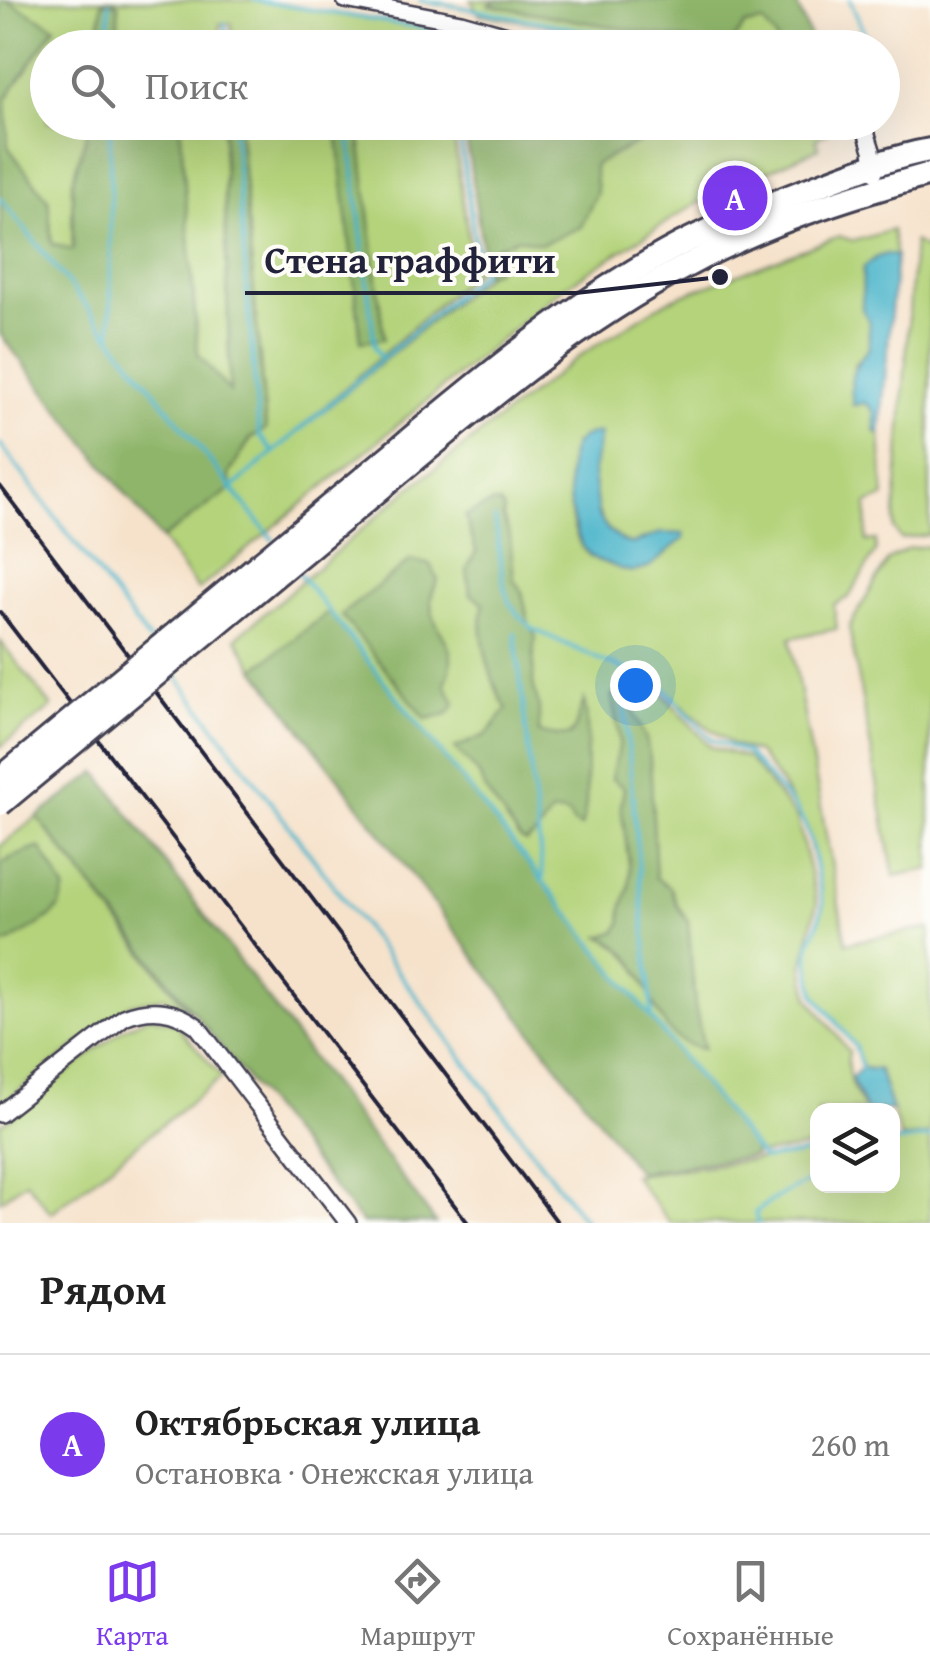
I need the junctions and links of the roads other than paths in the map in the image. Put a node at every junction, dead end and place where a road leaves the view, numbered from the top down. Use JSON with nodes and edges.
{"nodes":[{"id":1,"x":345,"y":0,"type":"edge"},
{"id":2,"x":489,"y":30,"type":"edge"},
{"id":3,"x":869,"y":140,"type":"edge"},
{"id":4,"x":930,"y":150,"type":"edge"},
{"id":5,"x":930,"y":174,"type":"edge"},
{"id":6,"x":877,"y":177,"type":"junction"},
{"id":7,"x":345,"y":506,"type":"junction"},
{"id":8,"x":0,"y":779,"type":"edge"},
{"id":9,"x":0,"y":804,"type":"edge"},
{"id":10,"x":0,"y":1114,"type":"edge"},
{"id":11,"x":348,"y":1223,"type":"edge"}],
"edges":[{"from":1,"to":2,"type":"street"},
{"from":3,"to":6,"type":"street"},
{"from":4,"to":6,"type":"main road"},
{"from":5,"to":6,"type":"main road"},
{"from":6,"to":7,"type":"main road"},
{"from":7,"to":8,"type":"main road","bridge":true},
{"from":7,"to":9,"type":"main road","bridge":true},
{"from":10,"to":11,"type":"street"}]}
